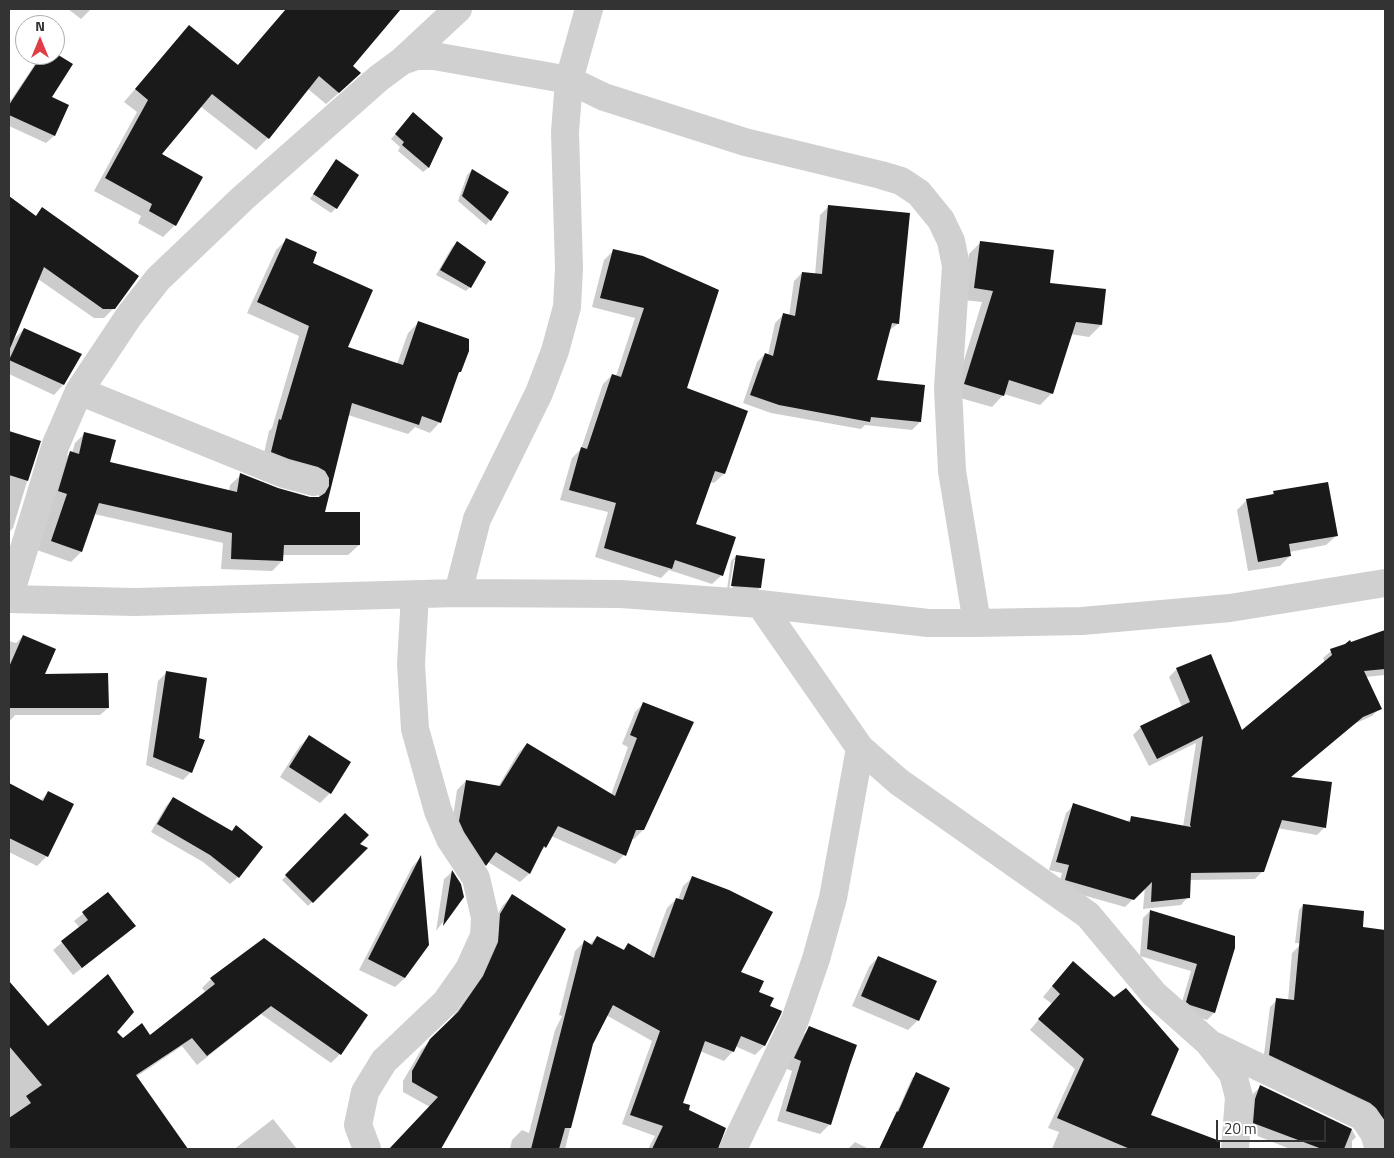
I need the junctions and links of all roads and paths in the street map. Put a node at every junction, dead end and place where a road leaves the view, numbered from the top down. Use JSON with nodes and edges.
{"nodes":[{"id":1,"x":458,"y":9,"type":"edge"},
{"id":2,"x":589,"y":9,"type":"edge"},
{"id":3,"x":402,"y":61,"type":"junction"},
{"id":4,"x":570,"y":80,"type":"junction"},
{"id":5,"x":78,"y":391,"type":"junction"},
{"id":6,"x":314,"y":482,"type":"dead end"},
{"id":7,"x":1385,"y":583,"type":"edge"},
{"id":8,"x":458,"y":593,"type":"junction"},
{"id":9,"x":415,"y":595,"type":"junction"},
{"id":10,"x":9,"y":599,"type":"edge"},
{"id":11,"x":760,"y":604,"type":"junction"},
{"id":12,"x":977,"y":623,"type":"junction"},
{"id":13,"x":860,"y":748,"type":"junction"},
{"id":14,"x":1208,"y":1042,"type":"junction"},
{"id":15,"x":367,"y":1149,"type":"edge"},
{"id":16,"x":733,"y":1149,"type":"edge"},
{"id":17,"x":1235,"y":1149,"type":"edge"},
{"id":18,"x":1380,"y":1149,"type":"edge"}],
"edges":[{"from":1,"to":3,"type":"street"},
{"from":2,"to":4,"type":"street"},
{"from":3,"to":4,"type":"street"},
{"from":3,"to":5,"type":"street"},
{"from":4,"to":8,"type":"street"},
{"from":4,"to":12,"type":"street"},
{"from":5,"to":6,"type":"street"},
{"from":5,"to":10,"type":"street"},
{"from":7,"to":12,"type":"street"},
{"from":8,"to":9,"type":"street"},
{"from":8,"to":11,"type":"street"},
{"from":9,"to":10,"type":"street"},
{"from":9,"to":15,"type":"street"},
{"from":11,"to":12,"type":"street"},
{"from":11,"to":13,"type":"street"},
{"from":13,"to":14,"type":"street"},
{"from":13,"to":16,"type":"street"},
{"from":14,"to":17,"type":"street"},
{"from":14,"to":18,"type":"street"}]}
